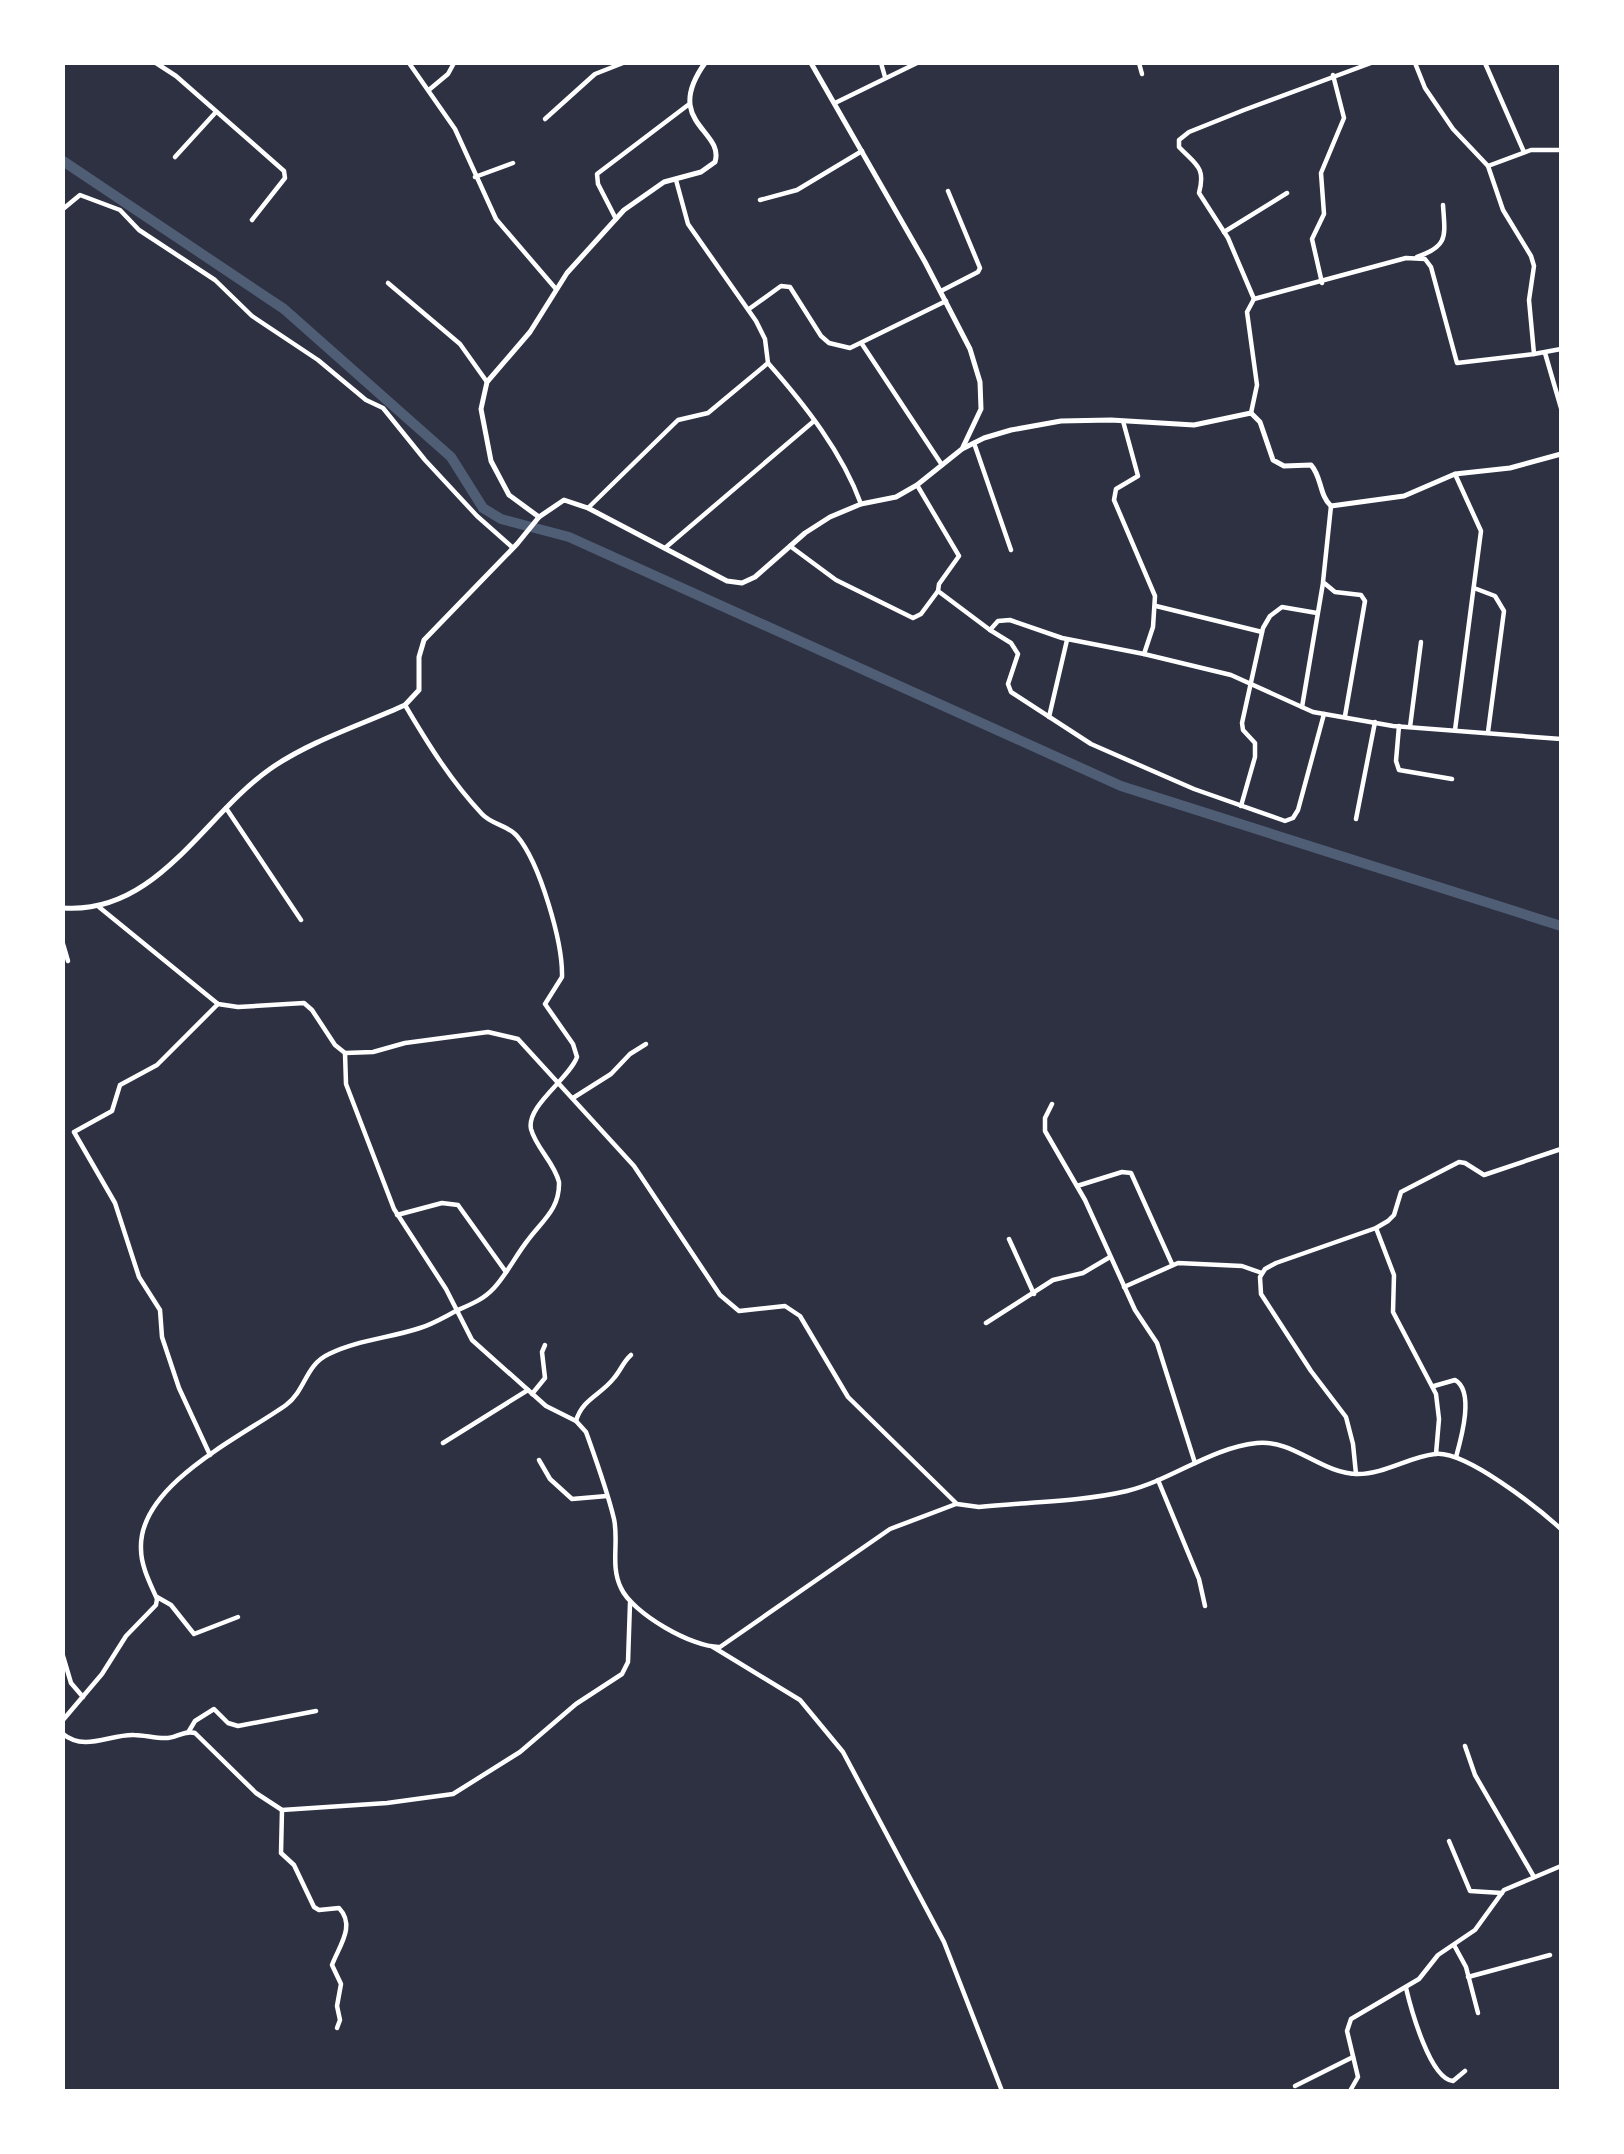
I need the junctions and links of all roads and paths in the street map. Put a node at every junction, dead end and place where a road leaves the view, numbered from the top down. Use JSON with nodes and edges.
{"nodes":[{"id":1,"x":156,"y":63,"type":"edge"},
{"id":2,"x":409,"y":63,"type":"edge"},
{"id":3,"x":454,"y":63,"type":"edge"},
{"id":4,"x":623,"y":63,"type":"edge"},
{"id":5,"x":705,"y":63,"type":"edge"},
{"id":6,"x":811,"y":63,"type":"edge"},
{"id":7,"x":881,"y":63,"type":"edge"},
{"id":8,"x":917,"y":63,"type":"edge"},
{"id":9,"x":1139,"y":63,"type":"edge"},
{"id":10,"x":1371,"y":63,"type":"edge"},
{"id":11,"x":1415,"y":63,"type":"edge"},
{"id":12,"x":1485,"y":63,"type":"edge"},
{"id":13,"x":1142,"y":74,"type":"dead end"},
{"id":14,"x":1333,"y":75,"type":"junction"},
{"id":15,"x":885,"y":78,"type":"junction"},
{"id":16,"x":430,"y":89,"type":"junction"},
{"id":17,"x":835,"y":103,"type":"junction"},
{"id":18,"x":688,"y":105,"type":"junction"},
{"id":19,"x":216,"y":112,"type":"junction"},
{"id":20,"x":545,"y":119,"type":"dead end"},
{"id":21,"x":1561,"y":150,"type":"edge"},
{"id":22,"x":863,"y":151,"type":"junction"},
{"id":23,"x":1524,"y":152,"type":"junction"},
{"id":24,"x":176,"y":157,"type":"dead end"},
{"id":25,"x":513,"y":163,"type":"dead end"},
{"id":26,"x":1488,"y":166,"type":"junction"},
{"id":27,"x":475,"y":177,"type":"junction"},
{"id":28,"x":676,"y":180,"type":"junction"},
{"id":29,"x":948,"y":191,"type":"dead end"},
{"id":30,"x":1287,"y":193,"type":"dead end"},
{"id":31,"x":760,"y":200,"type":"dead end"},
{"id":32,"x":1443,"y":205,"type":"dead end"},
{"id":33,"x":63,"y":209,"type":"edge"},
{"id":34,"x":616,"y":219,"type":"junction"},
{"id":35,"x":252,"y":220,"type":"dead end"},
{"id":36,"x":1224,"y":232,"type":"junction"},
{"id":37,"x":1416,"y":258,"type":"junction"},
{"id":38,"x":388,"y":283,"type":"dead end"},
{"id":39,"x":1322,"y":283,"type":"junction"},
{"id":40,"x":556,"y":289,"type":"junction"},
{"id":41,"x":941,"y":291,"type":"junction"},
{"id":42,"x":1254,"y":299,"type":"junction"},
{"id":43,"x":946,"y":301,"type":"junction"},
{"id":44,"x":749,"y":309,"type":"junction"},
{"id":45,"x":862,"y":344,"type":"junction"},
{"id":46,"x":1561,"y":349,"type":"edge"},
{"id":47,"x":1545,"y":353,"type":"junction"},
{"id":48,"x":1534,"y":354,"type":"junction"},
{"id":49,"x":768,"y":363,"type":"junction"},
{"id":50,"x":487,"y":382,"type":"junction"},
{"id":51,"x":1561,"y":408,"type":"edge"},
{"id":52,"x":1251,"y":413,"type":"junction"},
{"id":53,"x":1123,"y":420,"type":"junction"},
{"id":54,"x":814,"y":421,"type":"junction"},
{"id":55,"x":974,"y":443,"type":"junction"},
{"id":56,"x":962,"y":449,"type":"junction"},
{"id":57,"x":1561,"y":454,"type":"edge"},
{"id":58,"x":942,"y":465,"type":"junction"},
{"id":59,"x":1455,"y":474,"type":"junction"},
{"id":60,"x":917,"y":485,"type":"junction"},
{"id":61,"x":861,"y":504,"type":"junction"},
{"id":62,"x":1331,"y":506,"type":"junction"},
{"id":63,"x":588,"y":508,"type":"junction"},
{"id":64,"x":539,"y":517,"type":"junction"},
{"id":65,"x":515,"y":546,"type":"junction"},
{"id":66,"x":790,"y":546,"type":"junction"},
{"id":67,"x":665,"y":548,"type":"junction"},
{"id":68,"x":1011,"y":550,"type":"dead end"},
{"id":69,"x":1323,"y":582,"type":"junction"},
{"id":70,"x":1474,"y":588,"type":"junction"},
{"id":71,"x":938,"y":591,"type":"junction"},
{"id":72,"x":1156,"y":606,"type":"junction"},
{"id":73,"x":1317,"y":613,"type":"junction"},
{"id":74,"x":990,"y":630,"type":"junction"},
{"id":75,"x":1262,"y":632,"type":"junction"},
{"id":76,"x":1067,"y":639,"type":"junction"},
{"id":77,"x":1421,"y":642,"type":"dead end"},
{"id":78,"x":1143,"y":654,"type":"junction"},
{"id":79,"x":1252,"y":684,"type":"junction"},
{"id":80,"x":405,"y":705,"type":"junction"},
{"id":81,"x":1302,"y":707,"type":"junction"},
{"id":82,"x":1324,"y":714,"type":"junction"},
{"id":83,"x":1345,"y":716,"type":"junction"},
{"id":84,"x":1049,"y":717,"type":"junction"},
{"id":85,"x":1375,"y":722,"type":"junction"},
{"id":86,"x":1399,"y":726,"type":"junction"},
{"id":87,"x":1410,"y":727,"type":"junction"},
{"id":88,"x":1455,"y":730,"type":"junction"},
{"id":89,"x":1488,"y":732,"type":"junction"},
{"id":90,"x":1561,"y":739,"type":"edge"},
{"id":91,"x":1452,"y":779,"type":"dead end"},
{"id":92,"x":1241,"y":806,"type":"junction"},
{"id":93,"x":226,"y":808,"type":"junction"},
{"id":94,"x":1356,"y":819,"type":"dead end"},
{"id":95,"x":99,"y":907,"type":"junction"},
{"id":96,"x":63,"y":908,"type":"edge"},
{"id":97,"x":301,"y":920,"type":"dead end"},
{"id":98,"x":63,"y":944,"type":"edge"},
{"id":99,"x":68,"y":961,"type":"dead end"},
{"id":100,"x":218,"y":1004,"type":"junction"},
{"id":101,"x":646,"y":1044,"type":"dead end"},
{"id":102,"x":345,"y":1052,"type":"junction"},
{"id":103,"x":560,"y":1083,"type":"junction"},
{"id":104,"x":573,"y":1098,"type":"junction"},
{"id":105,"x":1052,"y":1104,"type":"dead end"},
{"id":106,"x":1561,"y":1149,"type":"edge"},
{"id":107,"x":1077,"y":1186,"type":"junction"},
{"id":108,"x":397,"y":1215,"type":"junction"},
{"id":109,"x":1376,"y":1228,"type":"junction"},
{"id":110,"x":1009,"y":1239,"type":"dead end"},
{"id":111,"x":1110,"y":1257,"type":"junction"},
{"id":112,"x":1172,"y":1264,"type":"junction"},
{"id":113,"x":506,"y":1272,"type":"junction"},
{"id":114,"x":1262,"y":1273,"type":"junction"},
{"id":115,"x":1124,"y":1287,"type":"junction"},
{"id":116,"x":1034,"y":1294,"type":"junction"},
{"id":117,"x":457,"y":1311,"type":"junction"},
{"id":118,"x":986,"y":1323,"type":"dead end"},
{"id":119,"x":545,"y":1345,"type":"dead end"},
{"id":120,"x":631,"y":1355,"type":"dead end"},
{"id":121,"x":1434,"y":1386,"type":"junction"},
{"id":122,"x":530,"y":1392,"type":"junction"},
{"id":123,"x":576,"y":1421,"type":"junction"},
{"id":124,"x":443,"y":1443,"type":"dead end"},
{"id":125,"x":1436,"y":1454,"type":"junction"},
{"id":126,"x":210,"y":1455,"type":"junction"},
{"id":127,"x":1457,"y":1457,"type":"junction"},
{"id":128,"x":539,"y":1460,"type":"dead end"},
{"id":129,"x":1195,"y":1463,"type":"junction"},
{"id":130,"x":1356,"y":1474,"type":"junction"},
{"id":131,"x":1158,"y":1479,"type":"junction"},
{"id":132,"x":607,"y":1496,"type":"junction"},
{"id":133,"x":957,"y":1504,"type":"junction"},
{"id":134,"x":1561,"y":1529,"type":"edge"},
{"id":135,"x":156,"y":1597,"type":"junction"},
{"id":136,"x":630,"y":1602,"type":"junction"},
{"id":137,"x":1205,"y":1606,"type":"dead end"},
{"id":138,"x":238,"y":1617,"type":"dead end"},
{"id":139,"x":713,"y":1647,"type":"junction"},
{"id":140,"x":63,"y":1656,"type":"edge"},
{"id":141,"x":83,"y":1697,"type":"junction"},
{"id":142,"x":316,"y":1711,"type":"dead end"},
{"id":143,"x":63,"y":1720,"type":"edge"},
{"id":144,"x":189,"y":1731,"type":"junction"},
{"id":145,"x":63,"y":1734,"type":"edge"},
{"id":146,"x":1465,"y":1746,"type":"dead end"},
{"id":147,"x":282,"y":1810,"type":"junction"},
{"id":148,"x":1448,"y":1841,"type":"dead end"},
{"id":149,"x":1561,"y":1866,"type":"edge"},
{"id":150,"x":1534,"y":1877,"type":"junction"},
{"id":151,"x":1502,"y":1892,"type":"junction"},
{"id":152,"x":1454,"y":1945,"type":"junction"},
{"id":153,"x":1550,"y":1955,"type":"dead end"},
{"id":154,"x":1468,"y":1977,"type":"junction"},
{"id":155,"x":1406,"y":1988,"type":"junction"},
{"id":156,"x":1478,"y":2013,"type":"dead end"},
{"id":157,"x":337,"y":2028,"type":"dead end"},
{"id":158,"x":1353,"y":2057,"type":"junction"},
{"id":159,"x":1465,"y":2071,"type":"dead end"},
{"id":160,"x":1295,"y":2086,"type":"dead end"},
{"id":161,"x":1002,"y":2091,"type":"edge"},
{"id":162,"x":1350,"y":2091,"type":"edge"}],
"edges":[{"from":1,"to":19,"type":"street"},
{"from":2,"to":16,"type":"street"},
{"from":3,"to":16,"type":"street"},
{"from":4,"to":20,"type":"street"},
{"from":5,"to":18,"type":"street"},
{"from":6,"to":17,"type":"street"},
{"from":7,"to":15,"type":"street"},
{"from":8,"to":15,"type":"street"},
{"from":9,"to":13,"type":"street"},
{"from":10,"to":14,"type":"street"},
{"from":11,"to":26,"type":"street"},
{"from":12,"to":23,"type":"street"},
{"from":14,"to":36,"type":"street"},
{"from":14,"to":39,"type":"street"},
{"from":15,"to":17,"type":"street"},
{"from":16,"to":27,"type":"street"},
{"from":17,"to":22,"type":"street"},
{"from":18,"to":28,"type":"street"},
{"from":18,"to":34,"type":"street"},
{"from":19,"to":24,"type":"street"},
{"from":19,"to":35,"type":"street"},
{"from":21,"to":23,"type":"street"},
{"from":22,"to":31,"type":"street"},
{"from":22,"to":41,"type":"street"},
{"from":23,"to":26,"type":"street"},
{"from":25,"to":27,"type":"street"},
{"from":26,"to":48,"type":"street"},
{"from":27,"to":40,"type":"street"},
{"from":28,"to":34,"type":"street"},
{"from":28,"to":44,"type":"street"},
{"from":29,"to":41,"type":"street"},
{"from":30,"to":36,"type":"street"},
{"from":32,"to":37,"type":"street"},
{"from":33,"to":65,"type":"street"},
{"from":34,"to":40,"type":"street"},
{"from":36,"to":42,"type":"street"},
{"from":37,"to":39,"type":"street"},
{"from":37,"to":48,"type":"street"},
{"from":38,"to":50,"type":"street"},
{"from":39,"to":42,"type":"street"},
{"from":40,"to":50,"type":"street"},
{"from":41,"to":43,"type":"street"},
{"from":42,"to":52,"type":"street"},
{"from":43,"to":45,"type":"street"},
{"from":43,"to":56,"type":"street"},
{"from":44,"to":45,"type":"street"},
{"from":44,"to":49,"type":"street"},
{"from":45,"to":58,"type":"street"},
{"from":46,"to":47,"type":"street"},
{"from":47,"to":48,"type":"street"},
{"from":47,"to":51,"type":"street"},
{"from":49,"to":54,"type":"street"},
{"from":49,"to":63,"type":"street"},
{"from":50,"to":64,"type":"street"},
{"from":52,"to":53,"type":"street"},
{"from":52,"to":62,"type":"street"},
{"from":53,"to":55,"type":"street"},
{"from":53,"to":72,"type":"street"},
{"from":54,"to":61,"type":"street"},
{"from":54,"to":67,"type":"street"},
{"from":55,"to":56,"type":"street"},
{"from":55,"to":68,"type":"street"},
{"from":56,"to":58,"type":"street"},
{"from":57,"to":59,"type":"street"},
{"from":58,"to":60,"type":"street"},
{"from":59,"to":62,"type":"street"},
{"from":59,"to":70,"type":"street"},
{"from":60,"to":61,"type":"street"},
{"from":60,"to":71,"type":"street"},
{"from":61,"to":66,"type":"street"},
{"from":62,"to":69,"type":"street"},
{"from":63,"to":64,"type":"street"},
{"from":63,"to":67,"type":"street"},
{"from":64,"to":65,"type":"street"},
{"from":65,"to":80,"type":"street"},
{"from":66,"to":67,"type":"street"},
{"from":66,"to":71,"type":"street"},
{"from":69,"to":73,"type":"street"},
{"from":69,"to":83,"type":"street"},
{"from":70,"to":88,"type":"street"},
{"from":70,"to":89,"type":"street"},
{"from":71,"to":74,"type":"street"},
{"from":72,"to":75,"type":"street"},
{"from":72,"to":78,"type":"street"},
{"from":73,"to":75,"type":"street"},
{"from":73,"to":81,"type":"street"},
{"from":74,"to":76,"type":"street"},
{"from":74,"to":84,"type":"street"},
{"from":75,"to":79,"type":"street"},
{"from":76,"to":78,"type":"street"},
{"from":76,"to":84,"type":"street"},
{"from":77,"to":87,"type":"street"},
{"from":78,"to":79,"type":"street"},
{"from":79,"to":81,"type":"street"},
{"from":79,"to":92,"type":"street"},
{"from":80,"to":93,"type":"street"},
{"from":80,"to":103,"type":"street"},
{"from":81,"to":82,"type":"street"},
{"from":82,"to":83,"type":"street"},
{"from":82,"to":92,"type":"street"},
{"from":83,"to":85,"type":"street"},
{"from":84,"to":92,"type":"street"},
{"from":85,"to":86,"type":"street"},
{"from":85,"to":94,"type":"street"},
{"from":86,"to":87,"type":"street"},
{"from":86,"to":91,"type":"street"},
{"from":87,"to":88,"type":"street"},
{"from":88,"to":89,"type":"street"},
{"from":89,"to":90,"type":"street"},
{"from":93,"to":95,"type":"street"},
{"from":93,"to":97,"type":"street"},
{"from":95,"to":96,"type":"street"},
{"from":95,"to":100,"type":"street"},
{"from":98,"to":99,"type":"street"},
{"from":100,"to":102,"type":"street"},
{"from":100,"to":126,"type":"street"},
{"from":101,"to":104,"type":"street"},
{"from":102,"to":103,"type":"street"},
{"from":102,"to":108,"type":"street"},
{"from":103,"to":104,"type":"street"},
{"from":103,"to":113,"type":"street"},
{"from":104,"to":133,"type":"street"},
{"from":105,"to":107,"type":"street"},
{"from":106,"to":109,"type":"street"},
{"from":107,"to":111,"type":"street"},
{"from":107,"to":112,"type":"street"},
{"from":108,"to":113,"type":"street"},
{"from":108,"to":117,"type":"street"},
{"from":109,"to":114,"type":"street"},
{"from":109,"to":121,"type":"street"},
{"from":110,"to":116,"type":"street"},
{"from":111,"to":115,"type":"street"},
{"from":111,"to":116,"type":"street"},
{"from":112,"to":114,"type":"street"},
{"from":112,"to":115,"type":"street"},
{"from":113,"to":117,"type":"street"},
{"from":114,"to":130,"type":"street"},
{"from":115,"to":129,"type":"street"},
{"from":116,"to":118,"type":"street"},
{"from":117,"to":122,"type":"street"},
{"from":117,"to":126,"type":"street"},
{"from":119,"to":122,"type":"street"},
{"from":120,"to":123,"type":"street"},
{"from":121,"to":125,"type":"street"},
{"from":121,"to":127,"type":"street"},
{"from":122,"to":123,"type":"street"},
{"from":122,"to":124,"type":"street"},
{"from":123,"to":132,"type":"street"},
{"from":125,"to":127,"type":"street"},
{"from":125,"to":130,"type":"street"},
{"from":126,"to":135,"type":"street"},
{"from":127,"to":134,"type":"street"},
{"from":128,"to":132,"type":"street"},
{"from":129,"to":130,"type":"street"},
{"from":129,"to":131,"type":"street"},
{"from":131,"to":133,"type":"street"},
{"from":131,"to":137,"type":"street"},
{"from":132,"to":136,"type":"street"},
{"from":133,"to":139,"type":"street"},
{"from":135,"to":138,"type":"street"},
{"from":135,"to":141,"type":"street"},
{"from":136,"to":139,"type":"street"},
{"from":136,"to":147,"type":"street"},
{"from":139,"to":161,"type":"street"},
{"from":140,"to":141,"type":"street"},
{"from":141,"to":143,"type":"street"},
{"from":142,"to":144,"type":"street"},
{"from":144,"to":145,"type":"street"},
{"from":144,"to":147,"type":"street"},
{"from":146,"to":150,"type":"street"},
{"from":147,"to":157,"type":"street"},
{"from":148,"to":151,"type":"street"},
{"from":149,"to":150,"type":"street"},
{"from":150,"to":151,"type":"street"},
{"from":151,"to":152,"type":"street"},
{"from":152,"to":154,"type":"street"},
{"from":152,"to":155,"type":"street"},
{"from":153,"to":154,"type":"street"},
{"from":154,"to":156,"type":"street"},
{"from":155,"to":158,"type":"street"},
{"from":155,"to":159,"type":"street"},
{"from":158,"to":160,"type":"street"},
{"from":158,"to":162,"type":"street"}]}
